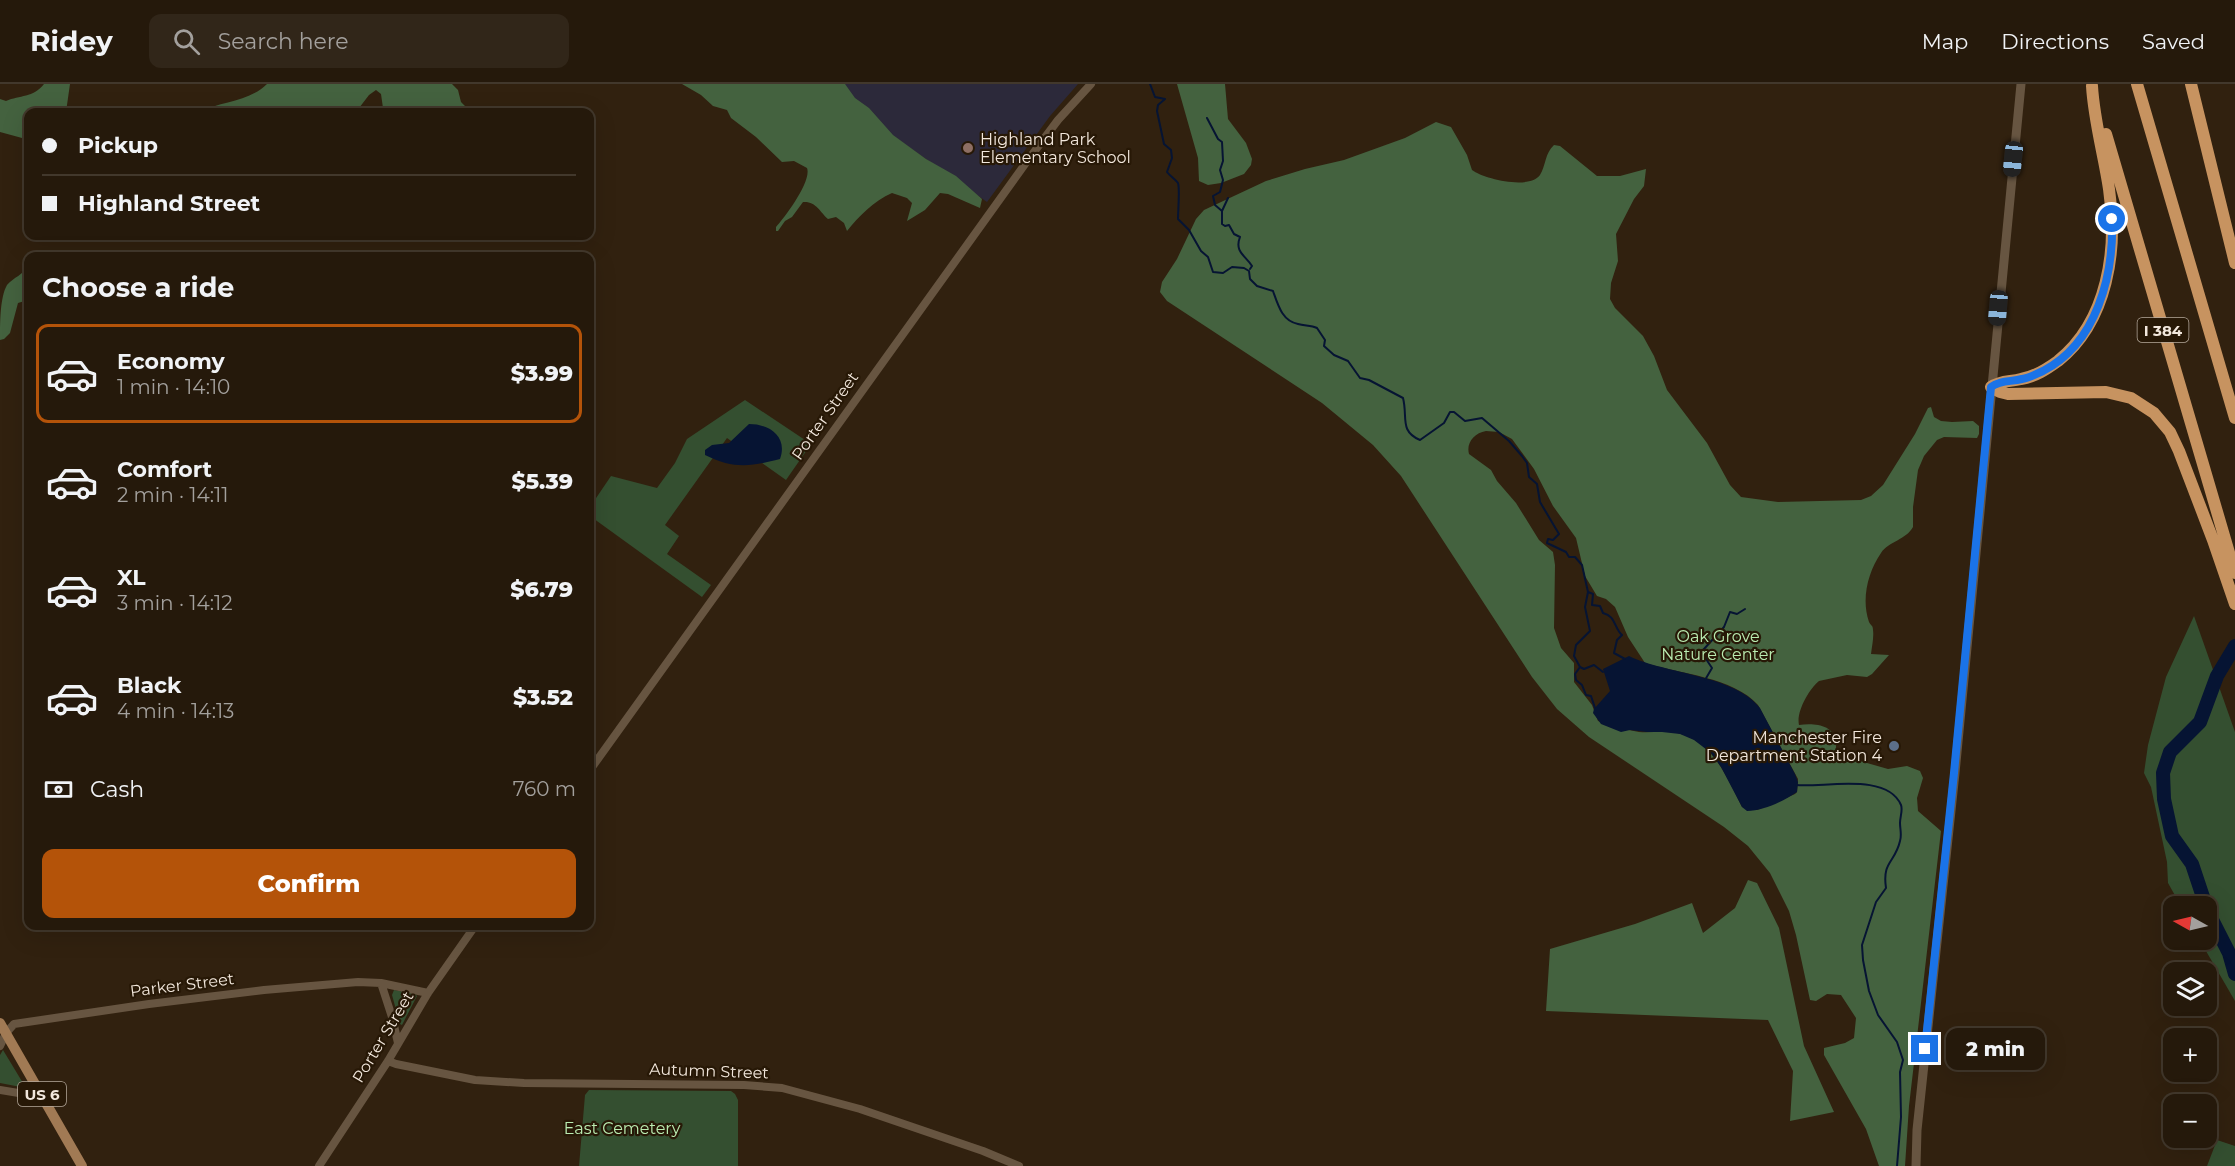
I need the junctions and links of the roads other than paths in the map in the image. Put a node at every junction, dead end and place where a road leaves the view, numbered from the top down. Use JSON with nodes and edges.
{"nodes":[{"id":1,"x":1091,"y":84,"type":"edge"},
{"id":2,"x":2020,"y":84,"type":"edge"},
{"id":3,"x":2137,"y":84,"type":"edge"},
{"id":4,"x":2191,"y":84,"type":"edge"},
{"id":5,"x":2091,"y":85,"type":"edge"},
{"id":6,"x":2235,"y":263,"type":"edge"},
{"id":7,"x":1991,"y":387,"type":"junction"},
{"id":8,"x":2235,"y":418,"type":"edge"},
{"id":9,"x":2235,"y":573,"type":"edge"},
{"id":10,"x":2235,"y":604,"type":"edge"},
{"id":11,"x":594,"y":764,"type":"edge"},
{"id":12,"x":472,"y":930,"type":"edge"},
{"id":13,"x":381,"y":983,"type":"junction"},
{"id":14,"x":428,"y":993,"type":"junction"},
{"id":15,"x":3,"y":1028,"type":"edge"},
{"id":16,"x":398,"y":1043,"type":"junction"},
{"id":17,"x":0,"y":1046,"type":"edge"},
{"id":18,"x":388,"y":1061,"type":"junction"},
{"id":19,"x":0,"y":1090,"type":"edge"},
{"id":20,"x":43,"y":1097,"type":"junction"},
{"id":21,"x":82,"y":1166,"type":"edge"},
{"id":22,"x":319,"y":1166,"type":"edge"},
{"id":23,"x":1018,"y":1166,"type":"edge"},
{"id":24,"x":1916,"y":1166,"type":"edge"}],
"edges":[{"from":1,"to":11,"type":"street","name":"Porter Street"},
{"from":2,"to":7,"type":"main road"},
{"from":3,"to":8,"type":"highway","number":"I 384"},
{"from":4,"to":6,"type":"highway"},
{"from":5,"to":7,"type":"highway"},
{"from":5,"to":9,"type":"highway","number":"I 384"},
{"from":7,"to":10,"type":"highway"},
{"from":7,"to":24,"type":"main road"},
{"from":12,"to":14,"type":"street","name":"Porter Street"},
{"from":13,"to":14,"type":"street","name":"Parker Street"},
{"from":13,"to":15,"type":"street","name":"Parker Street"},
{"from":13,"to":16,"type":"street"},
{"from":14,"to":16,"type":"street","name":"Porter Street"},
{"from":15,"to":17,"type":"street"},
{"from":15,"to":20,"type":"main road","number":"US 6"},
{"from":16,"to":18,"type":"street","name":"Porter Street"},
{"from":18,"to":22,"type":"street","name":"Porter Street"},
{"from":18,"to":23,"type":"street","name":"Autumn Street"},
{"from":19,"to":20,"type":"street"},
{"from":20,"to":21,"type":"main road","number":"US 6"}]}
